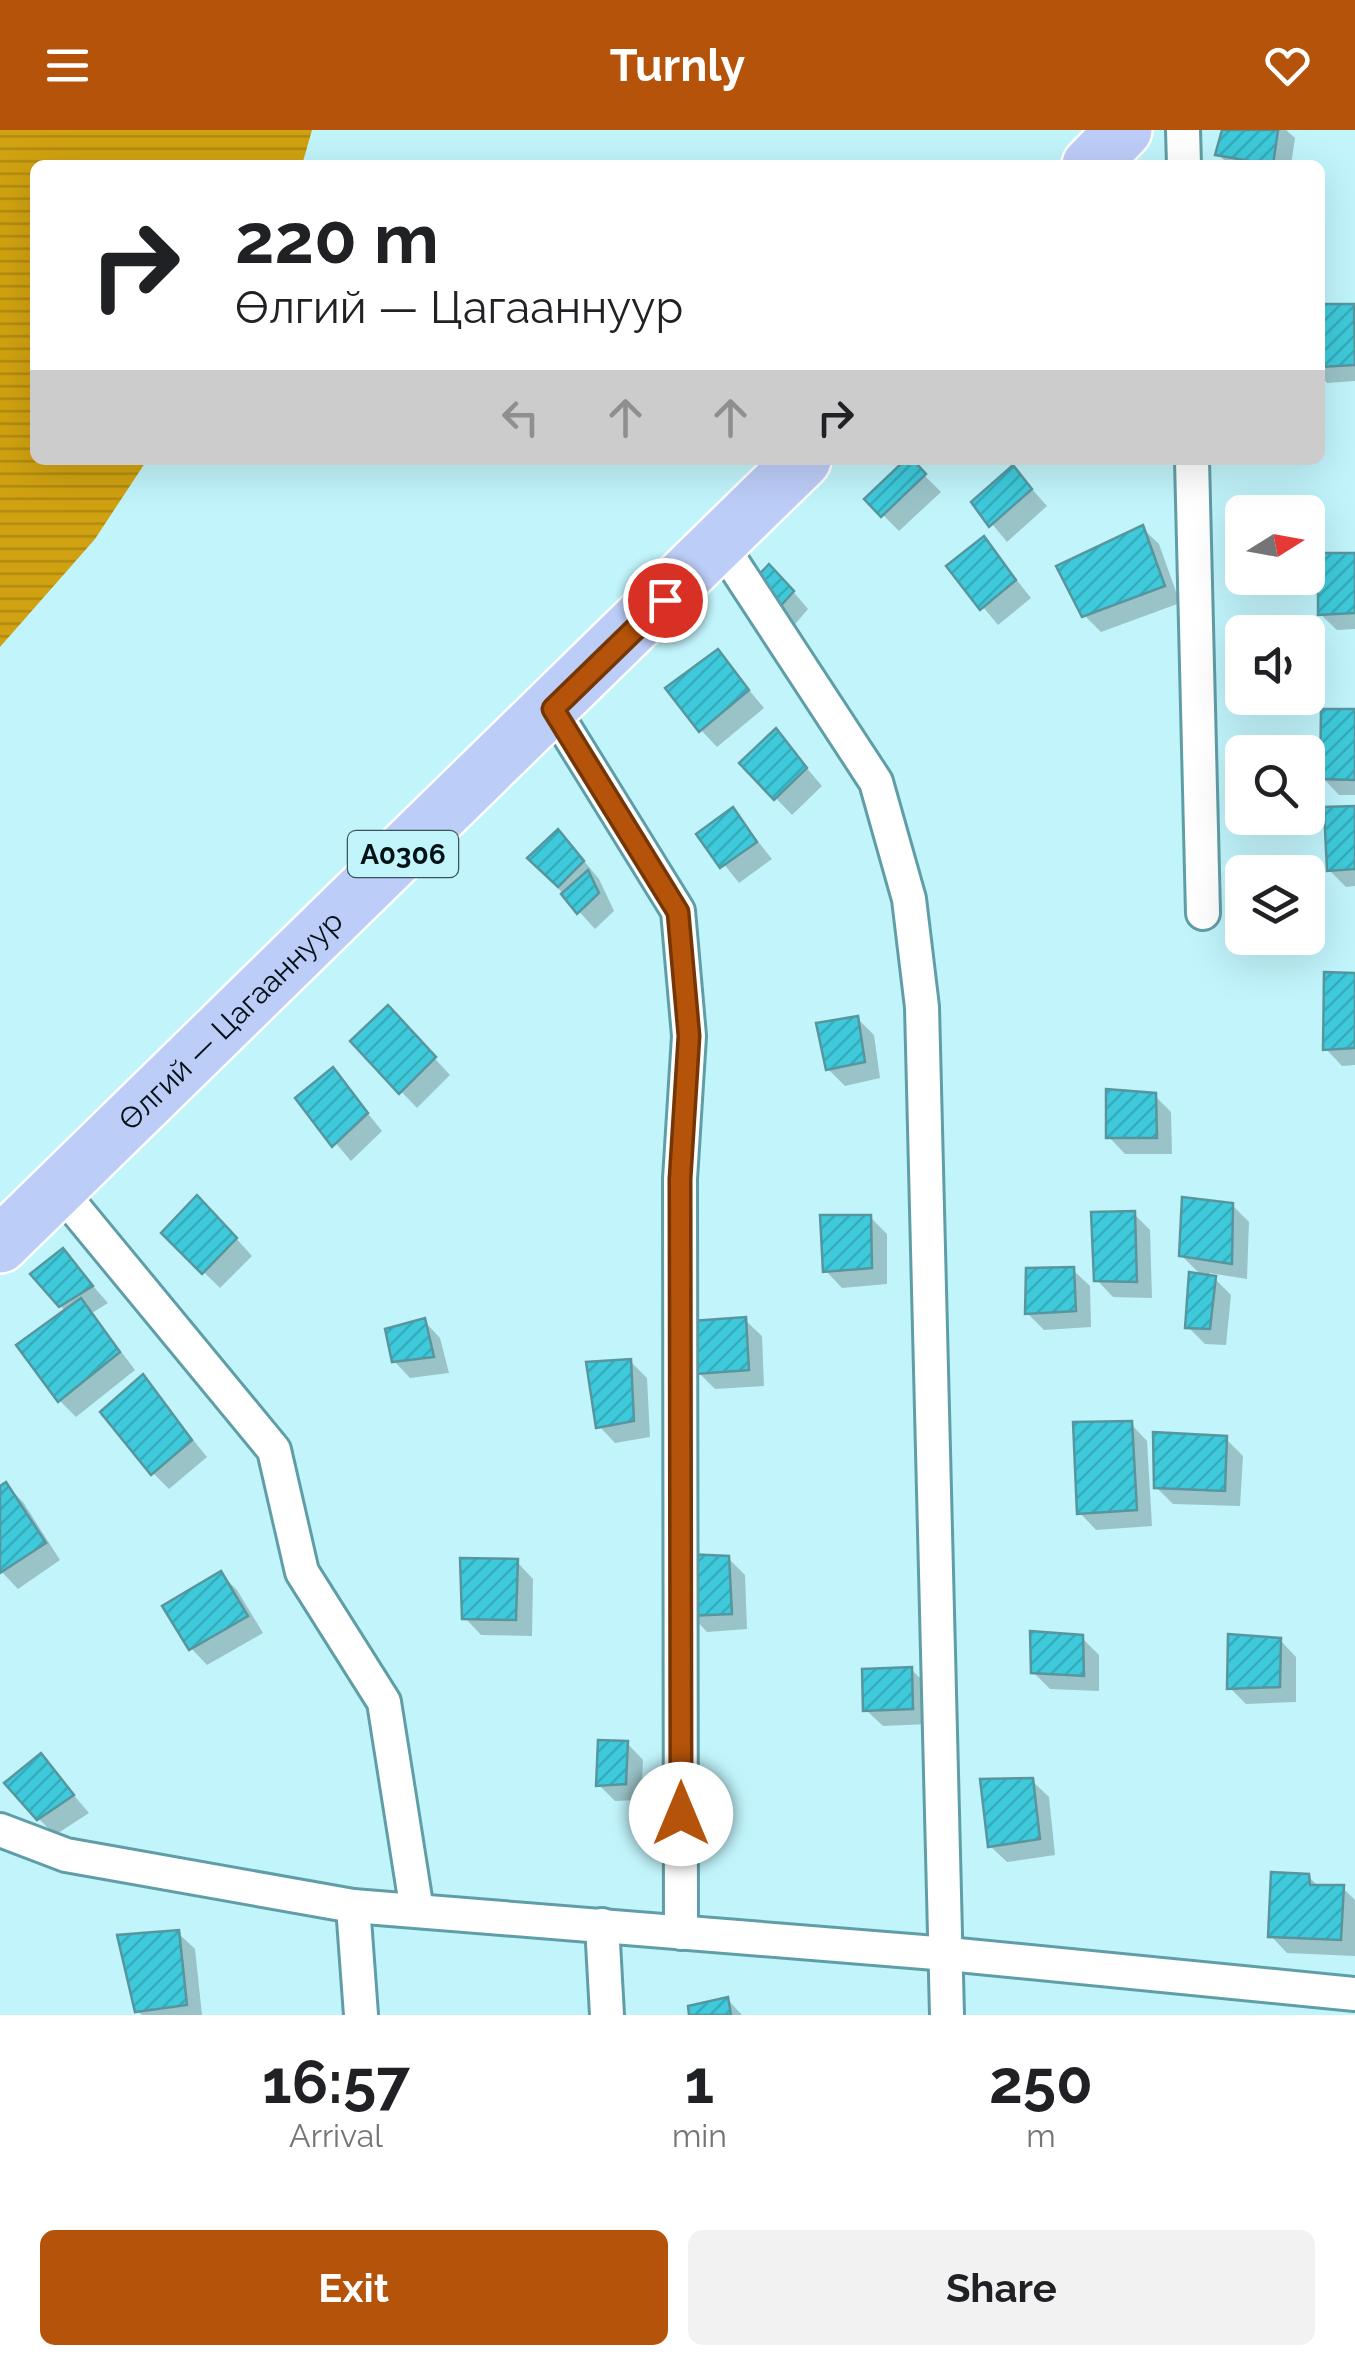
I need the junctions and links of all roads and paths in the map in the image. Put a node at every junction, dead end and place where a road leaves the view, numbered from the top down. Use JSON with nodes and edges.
{"nodes":[{"id":1,"x":1124,"y":130,"type":"edge"},
{"id":2,"x":1183,"y":130,"type":"edge"},
{"id":3,"x":1095,"y":160,"type":"edge"},
{"id":4,"x":1184,"y":160,"type":"edge"},
{"id":5,"x":799,"y":465,"type":"edge"},
{"id":6,"x":1192,"y":465,"type":"edge"},
{"id":7,"x":721,"y":545,"type":"junction"},
{"id":8,"x":553,"y":709,"type":"junction"},
{"id":9,"x":1204,"y":913,"type":"dead end"},
{"id":10,"x":58,"y":1188,"type":"junction"},
{"id":11,"x":0,"y":1246,"type":"edge"},
{"id":12,"x":0,"y":1830,"type":"edge"},
{"id":13,"x":353,"y":1906,"type":"junction"},
{"id":14,"x":417,"y":1911,"type":"junction"},
{"id":15,"x":602,"y":1925,"type":"junction"},
{"id":16,"x":681,"y":1933,"type":"junction"},
{"id":17,"x":948,"y":1954,"type":"junction"},
{"id":18,"x":1341,"y":2001,"type":"edge"},
{"id":19,"x":362,"y":2015,"type":"edge"},
{"id":20,"x":608,"y":2015,"type":"edge"},
{"id":21,"x":947,"y":2015,"type":"edge"}],
"edges":[{"from":1,"to":3,"type":"highway"},
{"from":2,"to":4,"type":"street"},
{"from":5,"to":7,"type":"highway","name":"Өлгий — Цагааннуур","number":"A0306"},
{"from":6,"to":9,"type":"street"},
{"from":7,"to":8,"type":"highway","name":"Өлгий — Цагааннуур","number":"A0306"},
{"from":7,"to":17,"type":"street"},
{"from":8,"to":10,"type":"highway","name":"Өлгий — Цагааннуур","number":"A0306"},
{"from":8,"to":16,"type":"street"},
{"from":10,"to":11,"type":"highway","name":"Өлгий — Цагааннуур","number":"A0306"},
{"from":10,"to":14,"type":"street"},
{"from":12,"to":13,"type":"street"},
{"from":13,"to":14,"type":"street"},
{"from":13,"to":19,"type":"street"},
{"from":14,"to":15,"type":"street"},
{"from":15,"to":16,"type":"street"},
{"from":15,"to":20,"type":"street"},
{"from":16,"to":17,"type":"street"},
{"from":17,"to":18,"type":"street"},
{"from":17,"to":21,"type":"street"}]}
